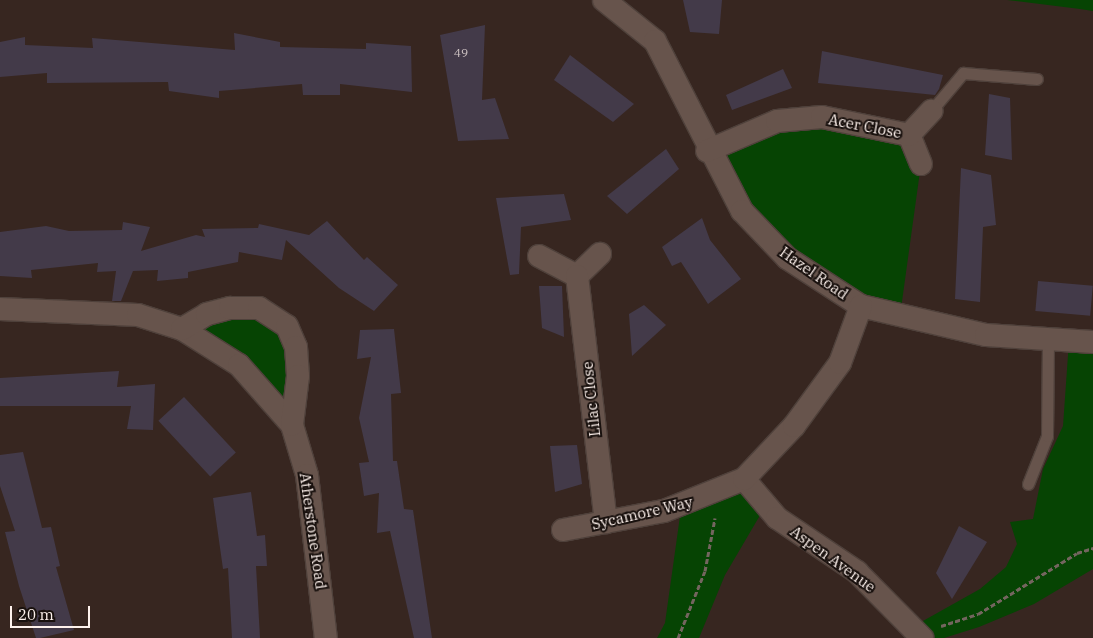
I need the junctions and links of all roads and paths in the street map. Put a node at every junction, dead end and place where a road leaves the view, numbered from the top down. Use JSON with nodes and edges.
{"nodes":[{"id":1,"x":604,"y":0,"type":"edge"},
{"id":2,"x":1037,"y":79,"type":"dead end"},
{"id":3,"x":931,"y":111,"type":"joint"},
{"id":4,"x":909,"y":135,"type":"junction"},
{"id":5,"x":708,"y":151,"type":"junction"},
{"id":6,"x":921,"y":164,"type":"dead end"},
{"id":7,"x":600,"y":254,"type":"dead end"},
{"id":8,"x":539,"y":256,"type":"dead end"},
{"id":9,"x":577,"y":276,"type":"junction"},
{"id":10,"x":861,"y":306,"type":"junction"},
{"id":11,"x":0,"y":309,"type":"edge"},
{"id":12,"x":182,"y":329,"type":"junction"},
{"id":13,"x":1048,"y":339,"type":"junction"},
{"id":14,"x":1093,"y":342,"type":"edge"},
{"id":15,"x":292,"y":425,"type":"junction"},
{"id":16,"x":744,"y":479,"type":"junction"},
{"id":17,"x":1028,"y":484,"type":"dead end"},
{"id":18,"x":711,"y":495,"type":"junction"},
{"id":19,"x":606,"y":522,"type":"junction"},
{"id":20,"x":564,"y":530,"type":"dead end"},
{"id":21,"x":1093,"y":548,"type":"edge"},
{"id":22,"x":921,"y":635,"type":"edge"},
{"id":23,"x":326,"y":638,"type":"edge"},
{"id":24,"x":678,"y":638,"type":"edge"}],
"edges":[{"from":1,"to":5,"type":"street","name":"Hazel Road"},
{"from":2,"to":3,"type":"lane"},
{"from":3,"to":4,"type":"street","name":"Acer Close"},
{"from":4,"to":5,"type":"street","name":"Acer Close"},
{"from":4,"to":6,"type":"street","name":"Acer Close"},
{"from":5,"to":10,"type":"street","name":"Hazel Road"},
{"from":7,"to":9,"type":"street"},
{"from":8,"to":9,"type":"street"},
{"from":9,"to":19,"type":"street","name":"Lilac Close"},
{"from":10,"to":13,"type":"street","name":"Hazel Road"},
{"from":10,"to":16,"type":"street","name":"Sycamore Way"},
{"from":11,"to":12,"type":"street","name":"Atherstone Road"},
{"from":12,"to":15,"type":"street","name":"Atherstone Road"},
{"from":12,"to":15,"type":"street","name":"Atherstone Road"},
{"from":13,"to":14,"type":"street","name":"Hazel Road"},
{"from":13,"to":17,"type":"lane"},
{"from":15,"to":23,"type":"street","name":"Atherstone Road"},
{"from":16,"to":18,"type":"street","name":"Sycamore Way"},
{"from":16,"to":22,"type":"street","name":"Aspen Avenue"},
{"from":18,"to":19,"type":"street","name":"Sycamore Way"},
{"from":18,"to":24,"type":"path"},
{"from":19,"to":20,"type":"street","name":"Sycamore Way"},
{"from":21,"to":22,"type":"path"}]}
